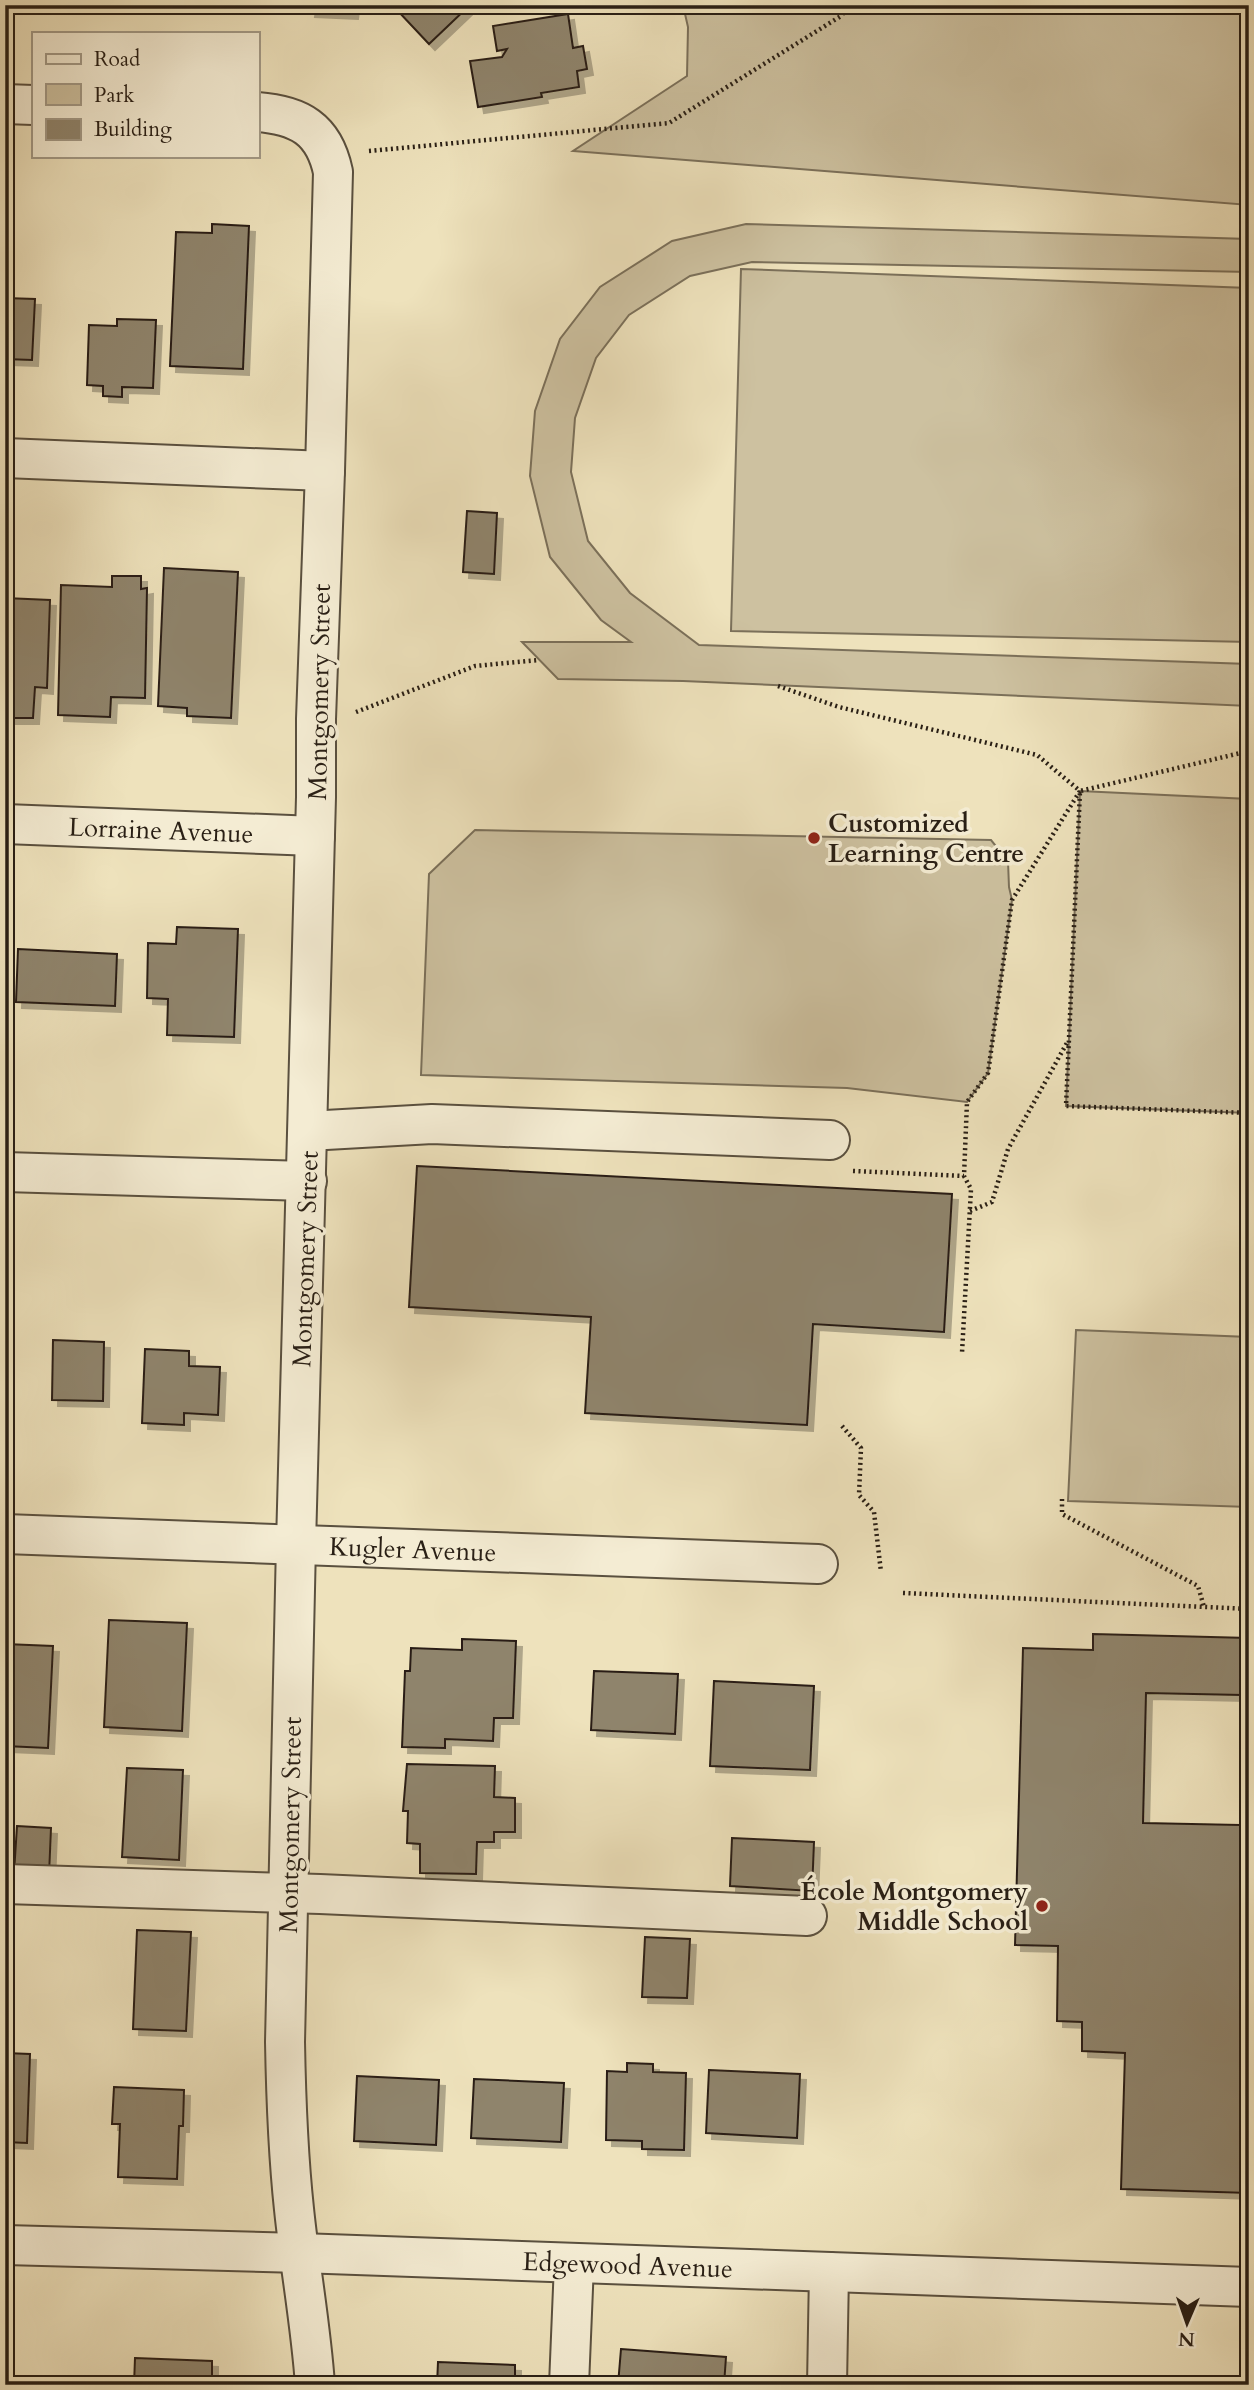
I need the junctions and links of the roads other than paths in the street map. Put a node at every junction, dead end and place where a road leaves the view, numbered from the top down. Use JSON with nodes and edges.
{"nodes":[{"id":1,"x":5,"y":104,"type":"edge"},
{"id":2,"x":32,"y":105,"type":"edge"},
{"id":3,"x":259,"y":112,"type":"edge"},
{"id":4,"x":5,"y":458,"type":"edge"},
{"id":5,"x":326,"y":471,"type":"junction"},
{"id":6,"x":5,"y":824,"type":"edge"},
{"id":7,"x":315,"y":836,"type":"junction"},
{"id":8,"x":308,"y":1131,"type":"junction"},
{"id":9,"x":830,"y":1140,"type":"dead end"},
{"id":10,"x":5,"y":1172,"type":"edge"},
{"id":11,"x":307,"y":1181,"type":"junction"},
{"id":12,"x":5,"y":1534,"type":"edge"},
{"id":13,"x":296,"y":1544,"type":"junction"},
{"id":14,"x":818,"y":1564,"type":"dead end"},
{"id":15,"x":5,"y":1884,"type":"edge"},
{"id":16,"x":288,"y":1893,"type":"junction"},
{"id":17,"x":807,"y":1916,"type":"dead end"},
{"id":18,"x":5,"y":2245,"type":"edge"},
{"id":19,"x":300,"y":2253,"type":"junction"},
{"id":20,"x":574,"y":2264,"type":"junction"},
{"id":21,"x":829,"y":2272,"type":"junction"},
{"id":22,"x":1249,"y":2287,"type":"edge"},
{"id":23,"x":315,"y":2385,"type":"edge"},
{"id":24,"x":569,"y":2385,"type":"edge"},
{"id":25,"x":827,"y":2385,"type":"edge"}],
"edges":[{"from":1,"to":2,"type":"street"},
{"from":3,"to":5,"type":"street","name":"Montgomery Street"},
{"from":4,"to":5,"type":"street"},
{"from":5,"to":7,"type":"street","name":"Montgomery Street"},
{"from":6,"to":7,"type":"street","name":"Lorraine Avenue"},
{"from":7,"to":8,"type":"street","name":"Montgomery Street"},
{"from":8,"to":9,"type":"street"},
{"from":8,"to":11,"type":"street","name":"Montgomery Street"},
{"from":10,"to":11,"type":"street"},
{"from":11,"to":13,"type":"street","name":"Montgomery Street"},
{"from":12,"to":13,"type":"street","name":"Kugler Avenue"},
{"from":13,"to":14,"type":"street","name":"Kugler Avenue"},
{"from":13,"to":16,"type":"street","name":"Montgomery Street"},
{"from":15,"to":16,"type":"street"},
{"from":16,"to":17,"type":"street"},
{"from":16,"to":19,"type":"street","name":"Montgomery Street"},
{"from":18,"to":19,"type":"street","name":"Edgewood Avenue"},
{"from":19,"to":20,"type":"street","name":"Edgewood Avenue"},
{"from":19,"to":23,"type":"street","name":"Montgomery Street"},
{"from":20,"to":21,"type":"street","name":"Edgewood Avenue"},
{"from":20,"to":24,"type":"street"},
{"from":21,"to":22,"type":"street","name":"Edgewood Avenue"},
{"from":21,"to":25,"type":"street"}]}
